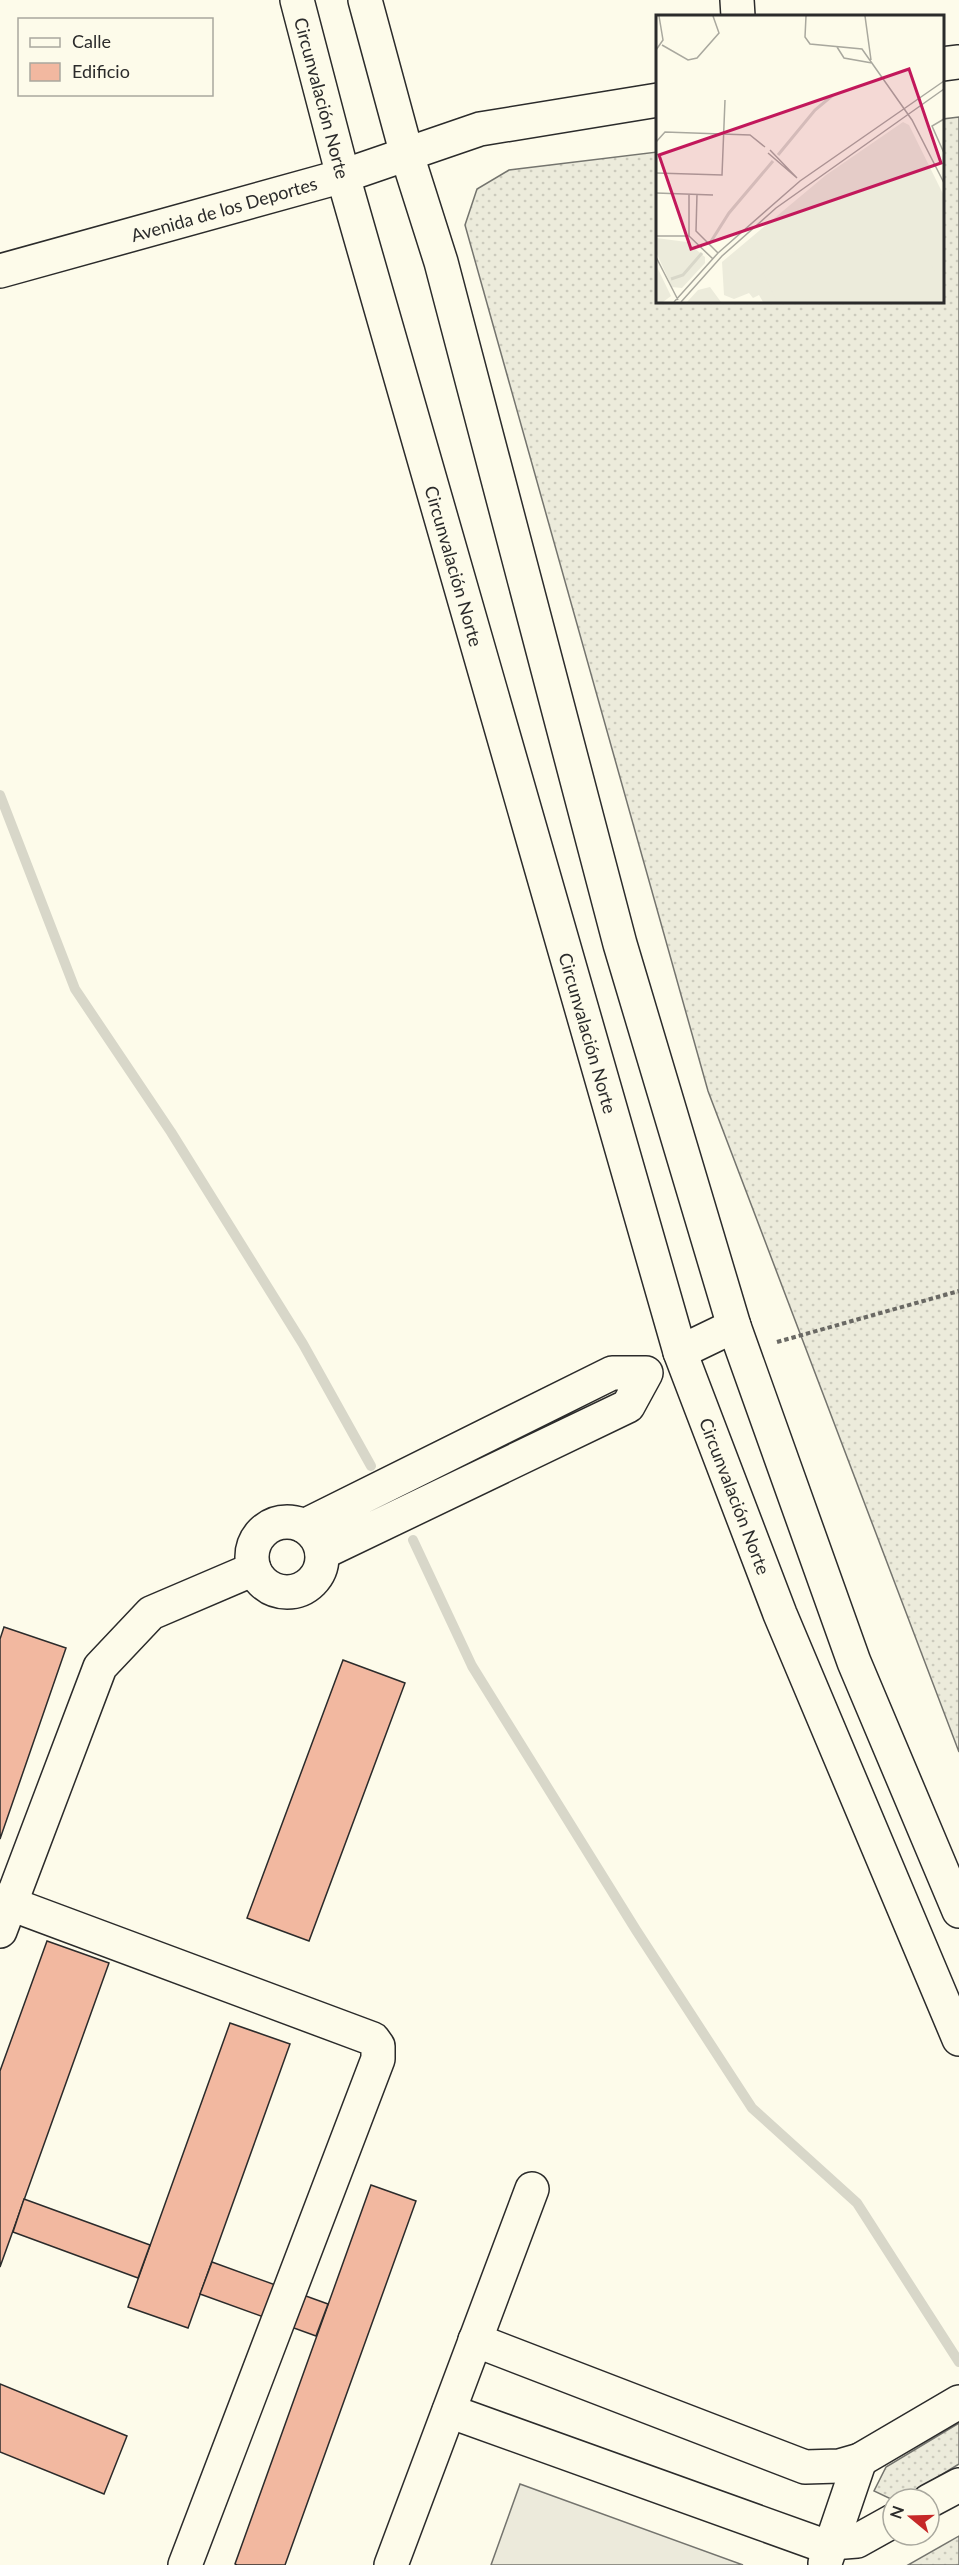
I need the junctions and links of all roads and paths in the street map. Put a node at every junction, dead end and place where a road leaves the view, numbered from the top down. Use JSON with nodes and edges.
{"nodes":[{"id":1,"x":297,"y":0,"type":"edge"},
{"id":2,"x":365,"y":0,"type":"edge"},
{"id":3,"x":737,"y":0,"type":"edge"},
{"id":4,"x":738,"y":15,"type":"edge"},
{"id":5,"x":959,"y":62,"type":"edge"},
{"id":6,"x":944,"y":64,"type":"edge"},
{"id":7,"x":656,"y":100,"type":"edge"},
{"id":8,"x":407,"y":155,"type":"junction"},
{"id":9,"x":343,"y":176,"type":"junction"},
{"id":10,"x":0,"y":271,"type":"edge"},
{"id":11,"x":959,"y":1291,"type":"edge"},
{"id":12,"x":739,"y":1338,"type":"junction"},
{"id":13,"x":680,"y":1352,"type":"junction"},
{"id":14,"x":646,"y":1373,"type":"junction"},
{"id":15,"x":304,"y":1526,"type":"junction"},
{"id":16,"x":322,"y":1553,"type":"junction"},
{"id":17,"x":254,"y":1569,"type":"junction"},
{"id":18,"x":959,"y":1911,"type":"edge"},
{"id":19,"x":4,"y":1912,"type":"edge"},
{"id":20,"x":959,"y":2039,"type":"edge"},
{"id":21,"x":532,"y":2189,"type":"dead end"},
{"id":22,"x":476,"y":2340,"type":"junction"},
{"id":23,"x":959,"y":2402,"type":"edge"},
{"id":24,"x":449,"y":2411,"type":"junction"},
{"id":25,"x":860,"y":2460,"type":"junction"},
{"id":26,"x":959,"y":2485,"type":"edge"},
{"id":27,"x":941,"y":2495,"type":"edge"},
{"id":28,"x":881,"y":2528,"type":"edge"},
{"id":29,"x":827,"y":2555,"type":"edge"},
{"id":30,"x":185,"y":2565,"type":"edge"},
{"id":31,"x":391,"y":2565,"type":"edge"}],
"edges":[{"from":1,"to":9,"type":"main road","name":"Circunvalación Norte"},
{"from":2,"to":8,"type":"main road"},
{"from":3,"to":4,"type":"main road"},
{"from":5,"to":6,"type":"main road"},
{"from":7,"to":8,"type":"main road","name":"Avenida de los Deportes"},
{"from":8,"to":9,"type":"main road","name":"Avenida de los Deportes"},
{"from":8,"to":12,"type":"main road"},
{"from":9,"to":10,"type":"main road","name":"Avenida de los Deportes"},
{"from":9,"to":13,"type":"main road","name":"Circunvalación Norte"},
{"from":11,"to":12,"type":"path"},
{"from":12,"to":13,"type":"main road"},
{"from":12,"to":18,"type":"main road"},
{"from":13,"to":14,"type":"main road"},
{"from":13,"to":20,"type":"main road","name":"Circunvalación Norte"},
{"from":14,"to":15,"type":"main road"},
{"from":14,"to":16,"type":"main road"},
{"from":15,"to":16,"type":"main road"},
{"from":15,"to":17,"type":"main road"},
{"from":16,"to":17,"type":"main road"},
{"from":17,"to":19,"type":"main road"},
{"from":19,"to":30,"type":"main road"},
{"from":21,"to":22,"type":"main road"},
{"from":22,"to":24,"type":"main road"},
{"from":22,"to":25,"type":"main road"},
{"from":23,"to":25,"type":"main road"},
{"from":24,"to":29,"type":"main road"},
{"from":24,"to":31,"type":"main road"},
{"from":25,"to":29,"type":"main road"},
{"from":26,"to":27,"type":"main road"},
{"from":28,"to":29,"type":"main road"}]}
